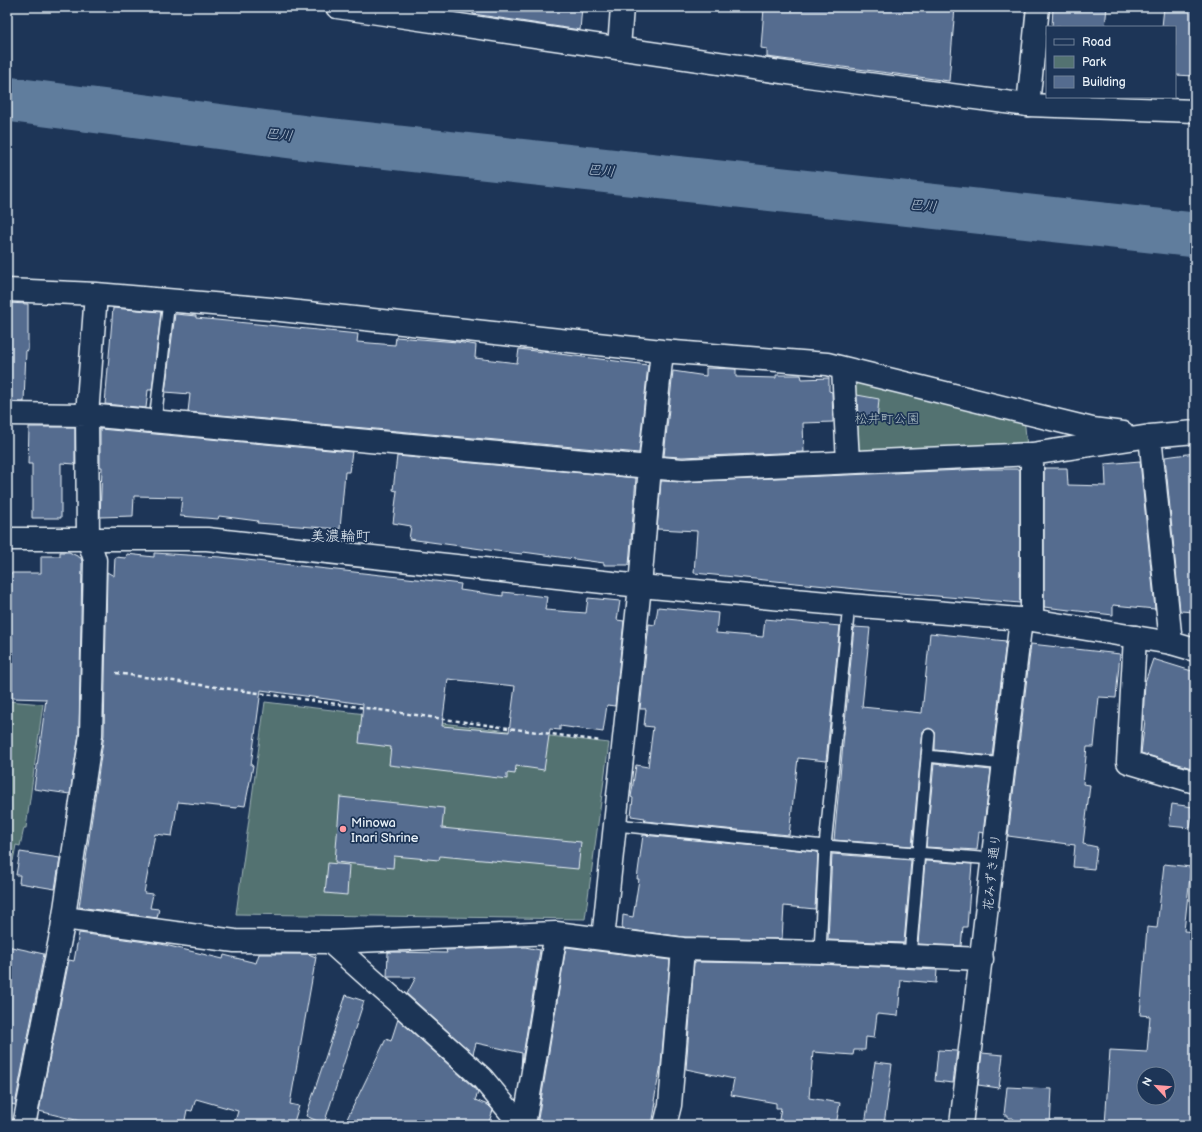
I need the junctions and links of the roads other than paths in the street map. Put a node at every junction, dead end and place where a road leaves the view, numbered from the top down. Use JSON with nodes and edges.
{"nodes":[{"id":1,"x":339,"y":7,"type":"edge"},
{"id":2,"x":622,"y":7,"type":"edge"},
{"id":3,"x":1038,"y":7,"type":"edge"},
{"id":4,"x":619,"y":48,"type":"junction"},
{"id":5,"x":1028,"y":105,"type":"junction"},
{"id":6,"x":1195,"y":111,"type":"edge"},
{"id":7,"x":7,"y":290,"type":"edge"},
{"id":8,"x":96,"y":294,"type":"junction"},
{"id":9,"x":169,"y":301,"type":"junction"},
{"id":10,"x":662,"y":352,"type":"junction"},
{"id":11,"x":843,"y":368,"type":"junction"},
{"id":12,"x":7,"y":414,"type":"edge"},
{"id":13,"x":87,"y":415,"type":"junction"},
{"id":14,"x":156,"y":421,"type":"junction"},
{"id":15,"x":1195,"y":432,"type":"edge"},
{"id":16,"x":1150,"y":436,"type":"junction"},
{"id":17,"x":1032,"y":454,"type":"junction"},
{"id":18,"x":848,"y":462,"type":"junction"},
{"id":19,"x":650,"y":467,"type":"junction"},
{"id":20,"x":88,"y":538,"type":"junction"},
{"id":21,"x":7,"y":539,"type":"edge"},
{"id":22,"x":640,"y":586,"type":"junction"},
{"id":23,"x":849,"y":605,"type":"junction"},
{"id":24,"x":1027,"y":619,"type":"junction"},
{"id":25,"x":1135,"y":637,"type":"junction"},
{"id":26,"x":1170,"y":643,"type":"junction"},
{"id":27,"x":1195,"y":650,"type":"edge"},
{"id":28,"x":929,"y":735,"type":"dead end"},
{"id":29,"x":927,"y":756,"type":"junction"},
{"id":30,"x":1004,"y":764,"type":"junction"},
{"id":31,"x":1195,"y":782,"type":"edge"},
{"id":32,"x":616,"y":825,"type":"junction"},
{"id":33,"x":826,"y":846,"type":"junction"},
{"id":34,"x":919,"y":853,"type":"junction"},
{"id":35,"x":992,"y":859,"type":"junction"},
{"id":36,"x":64,"y":918,"type":"junction"},
{"id":37,"x":556,"y":933,"type":"junction"},
{"id":38,"x":603,"y":939,"type":"junction"},
{"id":39,"x":330,"y":942,"type":"junction"},
{"id":40,"x":683,"y":949,"type":"junction"},
{"id":41,"x":820,"y":952,"type":"junction"},
{"id":42,"x":910,"y":956,"type":"junction"},
{"id":43,"x":982,"y":959,"type":"junction"},
{"id":44,"x":24,"y":1125,"type":"edge"},
{"id":45,"x":523,"y":1125,"type":"edge"},
{"id":46,"x":665,"y":1125,"type":"edge"},
{"id":47,"x":961,"y":1125,"type":"edge"}],
"edges":[{"from":1,"to":4,"type":"street"},
{"from":2,"to":4,"type":"street"},
{"from":3,"to":5,"type":"street"},
{"from":4,"to":5,"type":"street"},
{"from":5,"to":6,"type":"street"},
{"from":7,"to":8,"type":"street"},
{"from":8,"to":9,"type":"street"},
{"from":8,"to":13,"type":"street"},
{"from":9,"to":10,"type":"street"},
{"from":9,"to":14,"type":"lane"},
{"from":10,"to":11,"type":"street"},
{"from":10,"to":19,"type":"street"},
{"from":11,"to":16,"type":"street"},
{"from":11,"to":18,"type":"street"},
{"from":12,"to":13,"type":"street"},
{"from":13,"to":14,"type":"street"},
{"from":13,"to":20,"type":"street"},
{"from":14,"to":19,"type":"street"},
{"from":15,"to":16,"type":"street"},
{"from":16,"to":17,"type":"street"},
{"from":16,"to":26,"type":"street"},
{"from":17,"to":18,"type":"street"},
{"from":17,"to":24,"type":"street","name":"花みずき通り"},
{"from":18,"to":19,"type":"street"},
{"from":19,"to":22,"type":"street"},
{"from":20,"to":21,"type":"street"},
{"from":20,"to":22,"type":"street"},
{"from":20,"to":36,"type":"street"},
{"from":22,"to":23,"type":"street"},
{"from":22,"to":32,"type":"street"},
{"from":23,"to":24,"type":"street"},
{"from":23,"to":33,"type":"lane"},
{"from":24,"to":25,"type":"street"},
{"from":24,"to":30,"type":"street","name":"花みずき通り"},
{"from":25,"to":26,"type":"street"},
{"from":25,"to":31,"type":"street"},
{"from":26,"to":27,"type":"street"},
{"from":28,"to":29,"type":"lane"},
{"from":29,"to":30,"type":"lane"},
{"from":29,"to":34,"type":"lane"},
{"from":30,"to":35,"type":"street","name":"花みずき通り"},
{"from":32,"to":33,"type":"lane"},
{"from":32,"to":38,"type":"street"},
{"from":33,"to":34,"type":"lane"},
{"from":33,"to":41,"type":"lane"},
{"from":34,"to":35,"type":"lane"},
{"from":34,"to":42,"type":"lane"},
{"from":35,"to":43,"type":"street","name":"花みずき通り"},
{"from":36,"to":39,"type":"street"},
{"from":36,"to":44,"type":"street"},
{"from":37,"to":38,"type":"street"},
{"from":37,"to":39,"type":"street"},
{"from":37,"to":45,"type":"street"},
{"from":38,"to":40,"type":"street"},
{"from":39,"to":45,"type":"street"},
{"from":40,"to":41,"type":"street"},
{"from":40,"to":46,"type":"street"},
{"from":41,"to":42,"type":"street"},
{"from":42,"to":43,"type":"street"},
{"from":43,"to":47,"type":"street","name":"花みずき通り"}]}
